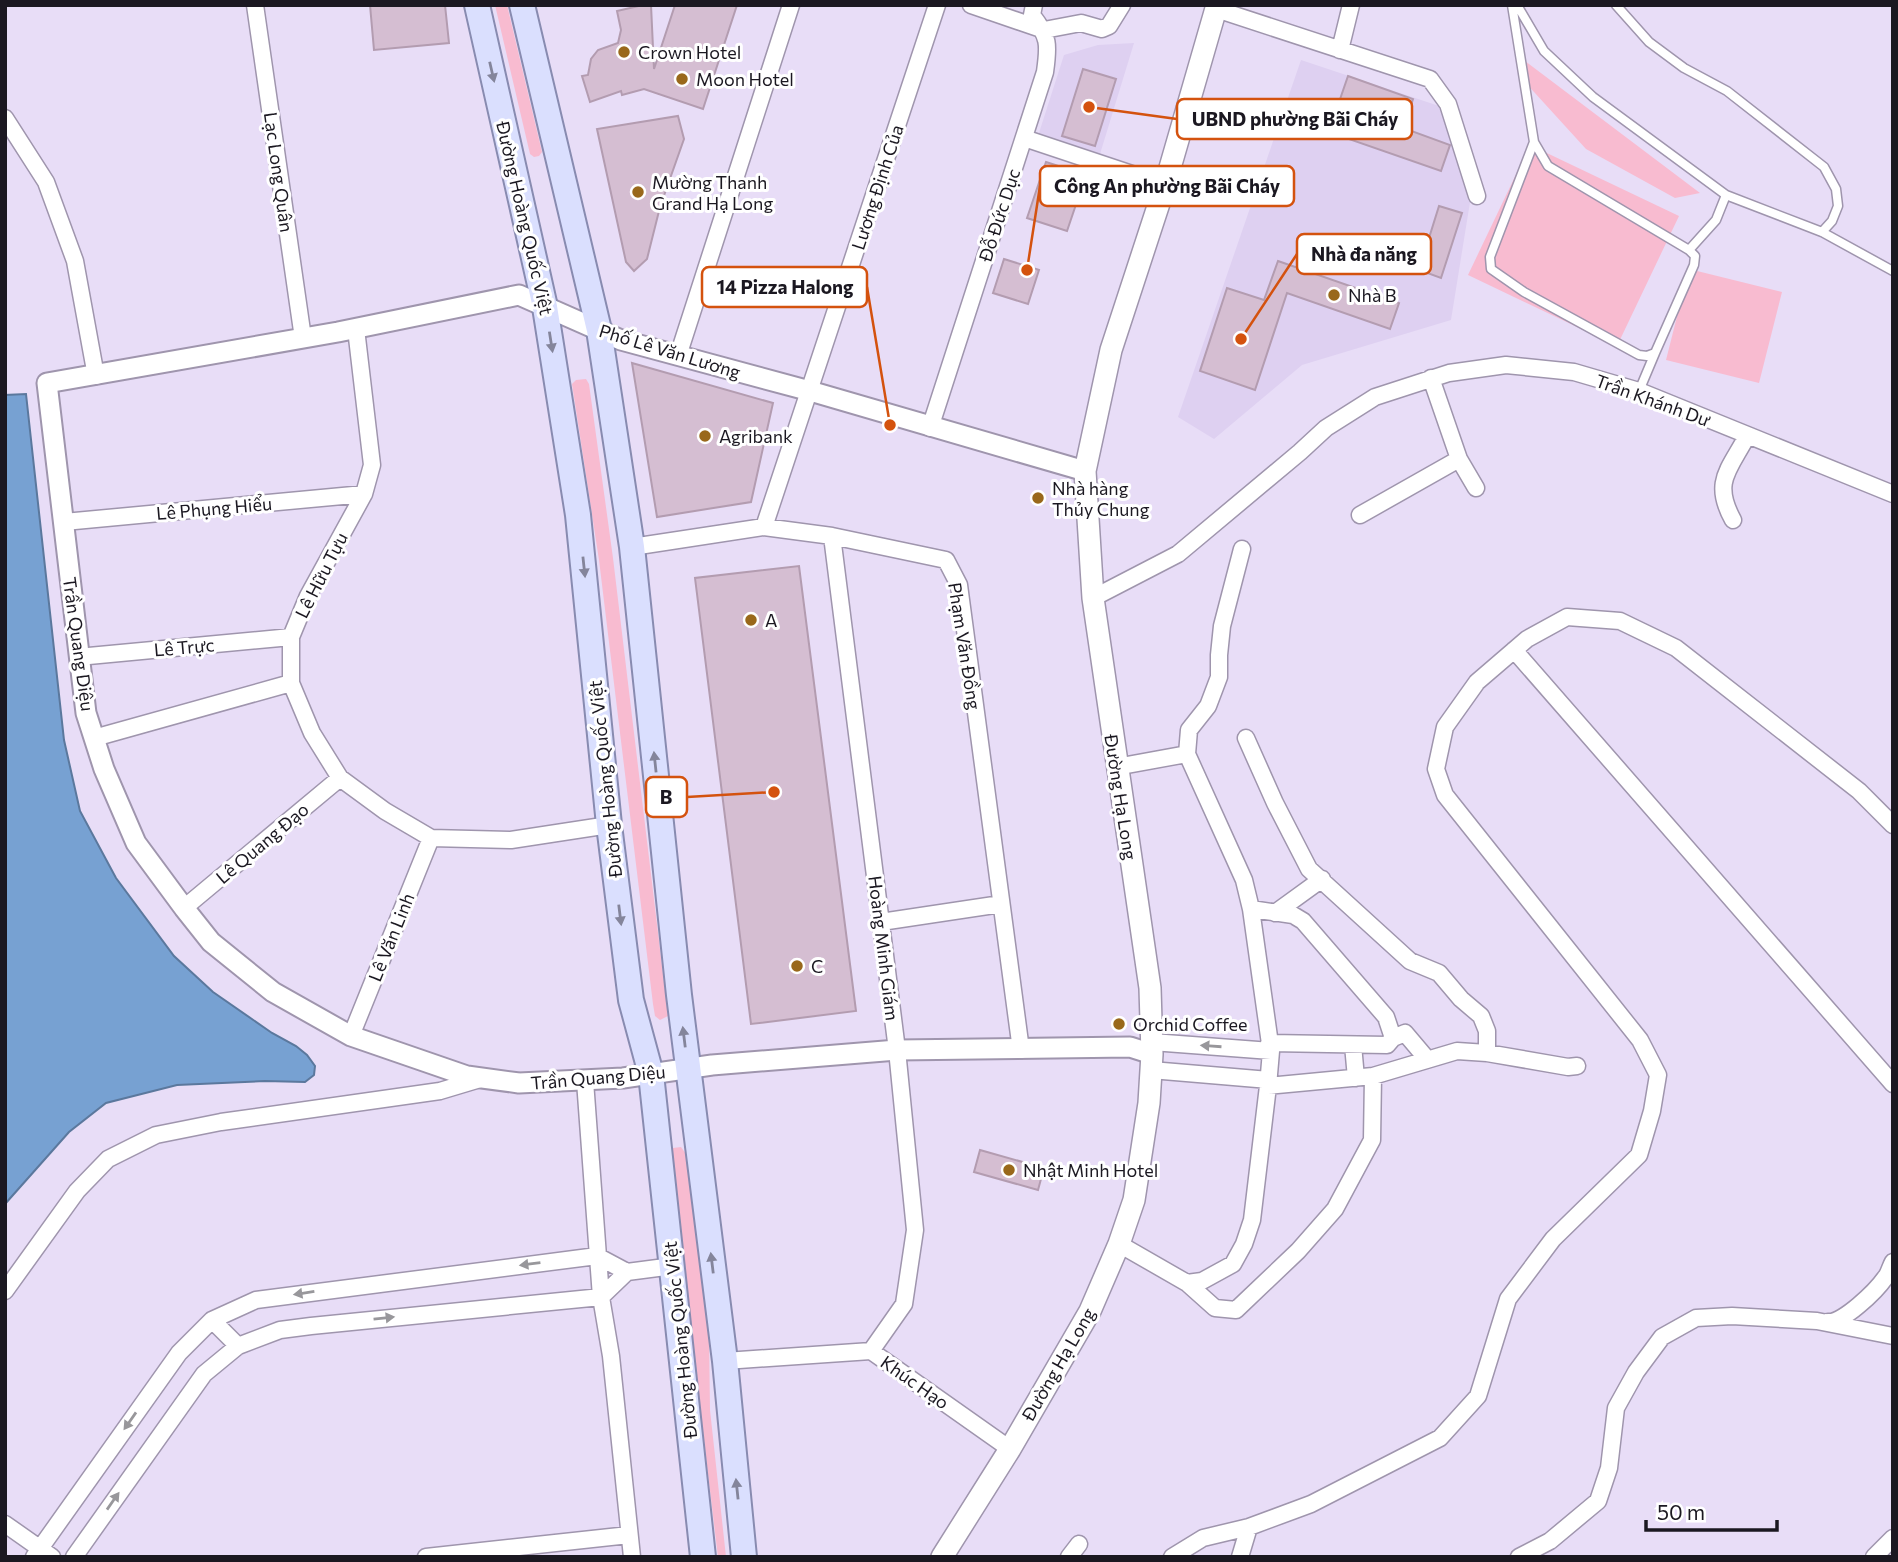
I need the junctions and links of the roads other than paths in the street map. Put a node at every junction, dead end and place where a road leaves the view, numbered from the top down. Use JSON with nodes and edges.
{"nodes":[{"id":1,"x":255,"y":5,"type":"edge"},
{"id":2,"x":477,"y":5,"type":"edge"},
{"id":3,"x":522,"y":5,"type":"edge"},
{"id":4,"x":791,"y":5,"type":"edge"},
{"id":5,"x":937,"y":5,"type":"edge"},
{"id":6,"x":971,"y":5,"type":"edge"},
{"id":7,"x":1034,"y":5,"type":"edge"},
{"id":8,"x":1122,"y":5,"type":"edge"},
{"id":9,"x":1351,"y":5,"type":"edge"},
{"id":10,"x":1514,"y":5,"type":"edge"},
{"id":11,"x":1616,"y":5,"type":"edge"},
{"id":12,"x":1217,"y":7,"type":"edge"},
{"id":13,"x":1044,"y":30,"type":"junction"},
{"id":14,"x":1340,"y":50,"type":"junction"},
{"id":15,"x":5,"y":118,"type":"edge"},
{"id":16,"x":1024,"y":138,"type":"junction"},
{"id":17,"x":1534,"y":142,"type":"junction"},
{"id":18,"x":1165,"y":185,"type":"junction"},
{"id":19,"x":1726,"y":195,"type":"junction"},
{"id":20,"x":1477,"y":196,"type":"dead end"},
{"id":21,"x":1822,"y":232,"type":"junction"},
{"id":22,"x":1689,"y":250,"type":"junction"},
{"id":23,"x":1893,"y":271,"type":"edge"},
{"id":24,"x":545,"y":307,"type":"junction"},
{"id":25,"x":356,"y":329,"type":"junction"},
{"id":26,"x":599,"y":330,"type":"junction"},
{"id":27,"x":303,"y":338,"type":"junction"},
{"id":28,"x":1655,"y":353,"type":"junction"},
{"id":29,"x":678,"y":356,"type":"junction"},
{"id":30,"x":96,"y":376,"type":"junction"},
{"id":31,"x":1431,"y":378,"type":"junction"},
{"id":32,"x":47,"y":383,"type":"joint"},
{"id":33,"x":810,"y":391,"type":"junction"},
{"id":34,"x":1639,"y":391,"type":"junction"},
{"id":35,"x":930,"y":428,"type":"junction"},
{"id":36,"x":1747,"y":436,"type":"junction"},
{"id":37,"x":1459,"y":459,"type":"junction"},
{"id":38,"x":1085,"y":471,"type":"junction"},
{"id":39,"x":1476,"y":488,"type":"dead end"},
{"id":40,"x":364,"y":494,"type":"junction"},
{"id":41,"x":1893,"y":494,"type":"edge"},
{"id":42,"x":1360,"y":514,"type":"dead end"},
{"id":43,"x":1733,"y":520,"type":"dead end"},
{"id":44,"x":64,"y":522,"type":"junction"},
{"id":45,"x":764,"y":527,"type":"junction"},
{"id":46,"x":832,"y":536,"type":"junction"},
{"id":47,"x":632,"y":547,"type":"junction"},
{"id":48,"x":1242,"y":548,"type":"dead end"},
{"id":49,"x":1093,"y":598,"type":"junction"},
{"id":50,"x":291,"y":637,"type":"junction"},
{"id":51,"x":1514,"y":650,"type":"junction"},
{"id":52,"x":78,"y":657,"type":"junction"},
{"id":53,"x":291,"y":683,"type":"junction"},
{"id":54,"x":94,"y":738,"type":"junction"},
{"id":55,"x":1246,"y":738,"type":"dead end"},
{"id":56,"x":1187,"y":754,"type":"junction"},
{"id":57,"x":1116,"y":767,"type":"junction"},
{"id":58,"x":340,"y":778,"type":"junction"},
{"id":59,"x":609,"y":825,"type":"junction"},
{"id":60,"x":1893,"y":825,"type":"edge"},
{"id":61,"x":431,"y":838,"type":"junction"},
{"id":62,"x":1322,"y":879,"type":"junction"},
{"id":63,"x":1001,"y":904,"type":"junction"},
{"id":64,"x":184,"y":908,"type":"junction"},
{"id":65,"x":1251,"y":909,"type":"junction"},
{"id":66,"x":1275,"y":913,"type":"junction"},
{"id":67,"x":881,"y":922,"type":"junction"},
{"id":68,"x":351,"y":1036,"type":"junction"},
{"id":69,"x":1393,"y":1038,"type":"junction"},
{"id":70,"x":1353,"y":1045,"type":"junction"},
{"id":71,"x":1270,"y":1047,"type":"junction"},
{"id":72,"x":897,"y":1050,"type":"junction"},
{"id":73,"x":1021,"y":1050,"type":"junction"},
{"id":74,"x":1487,"y":1053,"type":"junction"},
{"id":75,"x":1152,"y":1055,"type":"junction"},
{"id":76,"x":1427,"y":1059,"type":"junction"},
{"id":77,"x":1577,"y":1066,"type":"dead end"},
{"id":78,"x":688,"y":1068,"type":"junction"},
{"id":79,"x":651,"y":1074,"type":"junction"},
{"id":80,"x":1364,"y":1077,"type":"junction"},
{"id":81,"x":482,"y":1078,"type":"junction"},
{"id":82,"x":585,"y":1081,"type":"junction"},
{"id":83,"x":1269,"y":1083,"type":"junction"},
{"id":84,"x":1893,"y":1084,"type":"edge"},
{"id":85,"x":1119,"y":1244,"type":"junction"},
{"id":86,"x":597,"y":1256,"type":"junction"},
{"id":87,"x":1893,"y":1262,"type":"edge"},
{"id":88,"x":673,"y":1266,"type":"junction"},
{"id":89,"x":627,"y":1272,"type":"junction"},
{"id":90,"x":1187,"y":1283,"type":"junction"},
{"id":91,"x":5,"y":1291,"type":"edge"},
{"id":92,"x":601,"y":1297,"type":"junction"},
{"id":93,"x":212,"y":1321,"type":"junction"},
{"id":94,"x":1817,"y":1321,"type":"junction"},
{"id":95,"x":1893,"y":1336,"type":"edge"},
{"id":96,"x":238,"y":1346,"type":"junction"},
{"id":97,"x":871,"y":1351,"type":"junction"},
{"id":98,"x":725,"y":1361,"type":"junction"},
{"id":99,"x":1010,"y":1449,"type":"junction"},
{"id":100,"x":5,"y":1524,"type":"edge"},
{"id":101,"x":1249,"y":1527,"type":"junction"},
{"id":102,"x":629,"y":1535,"type":"junction"},
{"id":103,"x":1893,"y":1538,"type":"edge"},
{"id":104,"x":42,"y":1554,"type":"edge"},
{"id":105,"x":74,"y":1557,"type":"edge"},
{"id":106,"x":426,"y":1557,"type":"edge"},
{"id":107,"x":632,"y":1557,"type":"edge"},
{"id":108,"x":703,"y":1557,"type":"edge"},
{"id":109,"x":744,"y":1557,"type":"edge"},
{"id":110,"x":942,"y":1557,"type":"edge"},
{"id":111,"x":1172,"y":1557,"type":"edge"},
{"id":112,"x":1240,"y":1557,"type":"edge"},
{"id":113,"x":1519,"y":1557,"type":"edge"},
{"id":114,"x":1874,"y":1557,"type":"edge"}],
"edges":[{"from":1,"to":27,"type":"street","name":"Lạc Long Quân"},
{"from":2,"to":24,"type":"main road","name":"Đường Hoàng Quốc Việt","one_way":true},
{"from":3,"to":26,"type":"main road"},
{"from":4,"to":29,"type":"street"},
{"from":5,"to":33,"type":"street","name":"Lương Định Của"},
{"from":6,"to":13,"type":"street"},
{"from":7,"to":13,"type":"street","name":"Đỗ Đức Dục"},
{"from":8,"to":13,"type":"street"},
{"from":9,"to":14,"type":"street"},
{"from":10,"to":17,"type":"lane"},
{"from":10,"to":19,"type":"lane"},
{"from":11,"to":21,"type":"lane"},
{"from":12,"to":14,"type":"street"},
{"from":12,"to":18,"type":"main road","name":"Đường Hạ Long"},
{"from":13,"to":16,"type":"street","name":"Đỗ Đức Dục"},
{"from":14,"to":20,"type":"street"},
{"from":15,"to":30,"type":"street"},
{"from":16,"to":18,"type":"street"},
{"from":16,"to":35,"type":"street","name":"Đỗ Đức Dục"},
{"from":17,"to":22,"type":"lane"},
{"from":17,"to":28,"type":"lane"},
{"from":18,"to":38,"type":"main road","name":"Đường Hạ Long"},
{"from":19,"to":21,"type":"lane"},
{"from":19,"to":22,"type":"lane"},
{"from":21,"to":23,"type":"lane"},
{"from":22,"to":28,"type":"lane"},
{"from":24,"to":25,"type":"street","name":"Phố Lê Văn Lương"},
{"from":24,"to":26,"type":"street","name":"Phố Lê Văn Lương"},
{"from":24,"to":59,"type":"main road","name":"Đường Hoàng Quốc Việt","one_way":true},
{"from":25,"to":27,"type":"street","name":"Phố Lê Văn Lương"},
{"from":25,"to":40,"type":"street","name":"Lê Hữu Tựu"},
{"from":26,"to":29,"type":"street","name":"Phố Lê Văn Lương"},
{"from":26,"to":47,"type":"main road"},
{"from":27,"to":30,"type":"street","name":"Phố Lê Văn Lương"},
{"from":28,"to":34,"type":"lane"},
{"from":29,"to":33,"type":"street","name":"Phố Lê Văn Lương"},
{"from":30,"to":32,"type":"street","name":"Phố Lê Văn Lương"},
{"from":31,"to":34,"type":"street","name":"Trần Khánh Dư"},
{"from":31,"to":37,"type":"street"},
{"from":31,"to":49,"type":"street","name":"Trần Khánh Dư"},
{"from":32,"to":44,"type":"street","name":"Trần Quang Diệu"},
{"from":33,"to":35,"type":"street","name":"Phố Lê Văn Lương"},
{"from":33,"to":45,"type":"street","name":"Lương Định Của"},
{"from":34,"to":36,"type":"street","name":"Trần Khánh Dư"},
{"from":35,"to":38,"type":"street","name":"Phố Lê Văn Lương"},
{"from":36,"to":41,"type":"street","name":"Trần Khánh Dư"},
{"from":36,"to":43,"type":"street"},
{"from":37,"to":39,"type":"street"},
{"from":37,"to":42,"type":"street"},
{"from":38,"to":49,"type":"main road","name":"Đường Hạ Long"},
{"from":40,"to":44,"type":"street","name":"Lê Phụng Hiểu"},
{"from":40,"to":50,"type":"street","name":"Lê Hữu Tựu"},
{"from":44,"to":52,"type":"street","name":"Trần Quang Diệu"},
{"from":45,"to":46,"type":"street","name":"Phạm Văn Đồng"},
{"from":45,"to":47,"type":"street","name":"Phạm Văn Đồng"},
{"from":46,"to":63,"type":"street","name":"Phạm Văn Đồng"},
{"from":46,"to":67,"type":"street","name":"Hoàng Minh Giám"},
{"from":78,"to":47,"type":"main road","one_way":true},
{"from":48,"to":56,"type":"street"},
{"from":49,"to":57,"type":"main road","name":"Đường Hạ Long"},
{"from":50,"to":52,"type":"street","name":"Lê Trực"},
{"from":50,"to":53,"type":"street","name":"Lê Hữu Tựu"},
{"from":51,"to":60,"type":"street"},
{"from":51,"to":84,"type":"street"},
{"from":51,"to":101,"type":"street"},
{"from":52,"to":54,"type":"street","name":"Trần Quang Diệu"},
{"from":53,"to":54,"type":"street"},
{"from":53,"to":58,"type":"street","name":"Lê Hữu Tựu"},
{"from":54,"to":64,"type":"street","name":"Trần Quang Diệu"},
{"from":55,"to":62,"type":"street"},
{"from":56,"to":57,"type":"street"},
{"from":56,"to":65,"type":"street"},
{"from":57,"to":75,"type":"main road","name":"Đường Hạ Long"},
{"from":58,"to":61,"type":"street","name":"Lê Hữu Tựu"},
{"from":58,"to":64,"type":"street","name":"Lê Quang Đạo"},
{"from":59,"to":61,"type":"street","name":"Lê Hữu Tựu"},
{"from":59,"to":79,"type":"main road","name":"Đường Hoàng Quốc Việt","one_way":true},
{"from":61,"to":68,"type":"street","name":"Lê Văn Linh"},
{"from":62,"to":66,"type":"street"},
{"from":62,"to":74,"type":"street"},
{"from":63,"to":67,"type":"street"},
{"from":63,"to":73,"type":"street","name":"Phạm Văn Đồng"},
{"from":64,"to":68,"type":"street","name":"Trần Quang Diệu"},
{"from":65,"to":66,"type":"street"},
{"from":65,"to":71,"type":"street"},
{"from":66,"to":69,"type":"street"},
{"from":67,"to":72,"type":"street","name":"Hoàng Minh Giám"},
{"from":68,"to":81,"type":"street","name":"Trần Quang Diệu"},
{"from":69,"to":70,"type":"street"},
{"from":69,"to":76,"type":"street"},
{"from":70,"to":71,"type":"street"},
{"from":70,"to":80,"type":"street"},
{"from":71,"to":75,"type":"street","one_way":true},
{"from":71,"to":83,"type":"street"},
{"from":72,"to":73,"type":"street","name":"Trần Quang Diệu"},
{"from":72,"to":78,"type":"street","name":"Trần Quang Diệu"},
{"from":72,"to":97,"type":"street","name":"Hoàng Minh Giám"},
{"from":73,"to":75,"type":"street","name":"Trần Quang Diệu"},
{"from":74,"to":76,"type":"street"},
{"from":74,"to":77,"type":"street"},
{"from":75,"to":83,"type":"street"},
{"from":75,"to":85,"type":"main road","name":"Đường Hạ Long"},
{"from":76,"to":80,"type":"street"},
{"from":78,"to":79,"type":"street","name":"Trần Quang Diệu"},
{"from":98,"to":78,"type":"main road","one_way":true},
{"from":79,"to":82,"type":"street","name":"Trần Quang Diệu"},
{"from":79,"to":88,"type":"main road","name":"Đường Hoàng Quốc Việt"},
{"from":80,"to":83,"type":"street"},
{"from":80,"to":90,"type":"street"},
{"from":81,"to":82,"type":"street","name":"Trần Quang Diệu"},
{"from":81,"to":91,"type":"street"},
{"from":82,"to":86,"type":"street"},
{"from":83,"to":90,"type":"street"},
{"from":85,"to":90,"type":"street"},
{"from":85,"to":99,"type":"main road","name":"Đường Hạ Long"},
{"from":86,"to":89,"type":"street"},
{"from":86,"to":92,"type":"street"},
{"from":86,"to":93,"type":"street","one_way":true},
{"from":87,"to":94,"type":"street"},
{"from":88,"to":89,"type":"street"},
{"from":88,"to":108,"type":"main road","name":"Đường Hoàng Quốc Việt"},
{"from":89,"to":92,"type":"street"},
{"from":96,"to":92,"type":"street","one_way":true},
{"from":92,"to":102,"type":"street"},
{"from":93,"to":96,"type":"street"},
{"from":93,"to":104,"type":"street","one_way":true},
{"from":94,"to":95,"type":"street"},
{"from":94,"to":113,"type":"street"},
{"from":105,"to":96,"type":"street","one_way":true},
{"from":97,"to":98,"type":"street","name":"Khúc Hạo"},
{"from":97,"to":99,"type":"street","name":"Khúc Hạo"},
{"from":109,"to":98,"type":"main road","one_way":true},
{"from":99,"to":110,"type":"main road","name":"Đường Hạ Long"},
{"from":100,"to":104,"type":"street"},
{"from":101,"to":111,"type":"street"},
{"from":101,"to":112,"type":"street"},
{"from":102,"to":106,"type":"street"},
{"from":102,"to":107,"type":"street"},
{"from":103,"to":114,"type":"street"}]}
